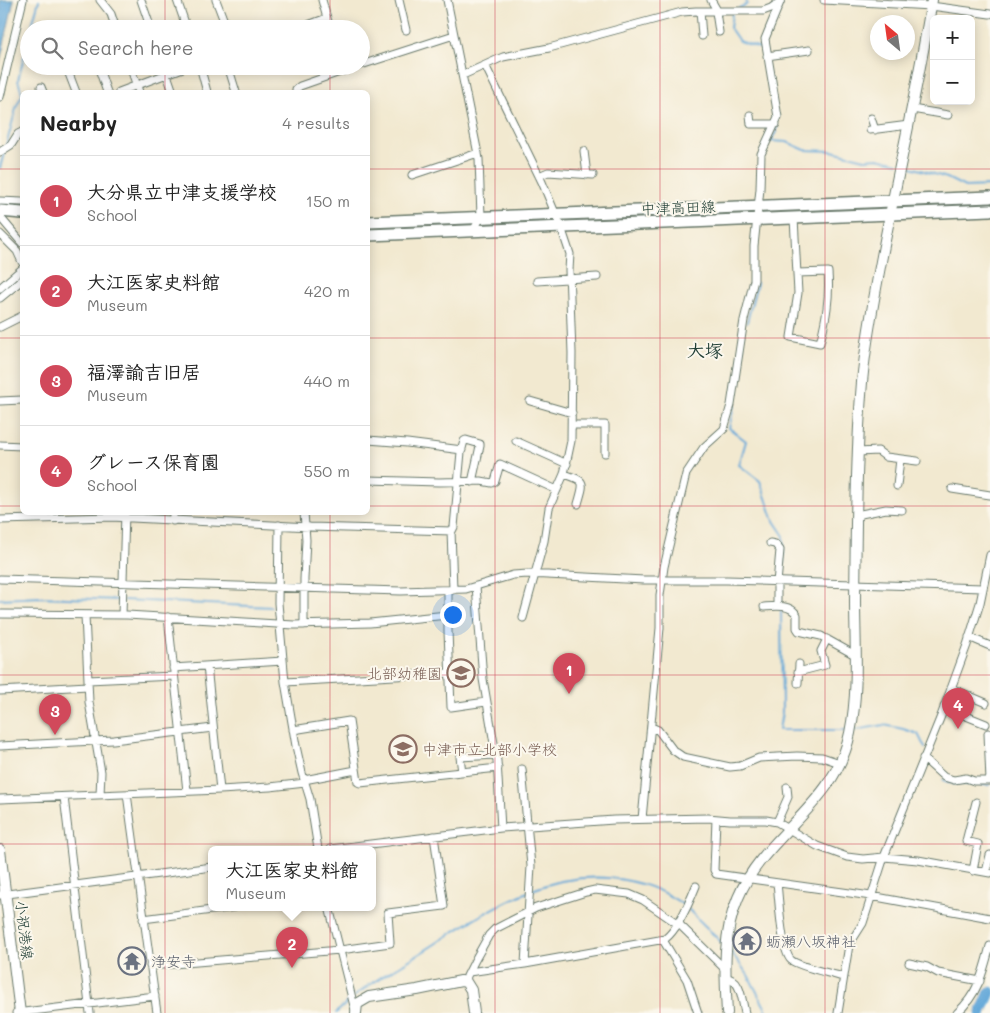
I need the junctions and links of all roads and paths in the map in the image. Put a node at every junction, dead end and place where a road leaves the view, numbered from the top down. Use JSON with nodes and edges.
{"nodes":[{"id":1,"x":23,"y":0,"type":"edge"},
{"id":2,"x":100,"y":0,"type":"edge"},
{"id":3,"x":141,"y":0,"type":"edge"},
{"id":4,"x":177,"y":0,"type":"edge"},
{"id":5,"x":216,"y":0,"type":"edge"},
{"id":6,"x":322,"y":0,"type":"edge"},
{"id":7,"x":399,"y":0,"type":"edge"},
{"id":8,"x":447,"y":0,"type":"edge"},
{"id":9,"x":711,"y":0,"type":"edge"},
{"id":10,"x":824,"y":0,"type":"edge"},
{"id":11,"x":780,"y":1,"type":"edge"},
{"id":12,"x":844,"y":1,"type":"edge"},
{"id":13,"x":931,"y":3,"type":"edge"},
{"id":14,"x":700,"y":11,"type":"junction"},
{"id":15,"x":762,"y":11,"type":"junction"},
{"id":16,"x":717,"y":12,"type":"junction"},
{"id":17,"x":990,"y":14,"type":"edge"},
{"id":18,"x":327,"y":18,"type":"joint"},
{"id":19,"x":773,"y":18,"type":"junction"},
{"id":20,"x":113,"y":20,"type":"edge"},
{"id":21,"x":148,"y":20,"type":"edge"},
{"id":22,"x":184,"y":20,"type":"edge"},
{"id":23,"x":223,"y":20,"type":"edge"},
{"id":24,"x":322,"y":20,"type":"edge"},
{"id":25,"x":406,"y":30,"type":"dead end"},
{"id":26,"x":719,"y":32,"type":"dead end"},
{"id":27,"x":454,"y":36,"type":"junction"},
{"id":28,"x":702,"y":36,"type":"dead end"},
{"id":29,"x":808,"y":50,"type":"dead end"},
{"id":30,"x":767,"y":56,"type":"junction"},
{"id":31,"x":370,"y":62,"type":"edge"},
{"id":32,"x":485,"y":65,"type":"junction"},
{"id":33,"x":69,"y":75,"type":"edge"},
{"id":34,"x":101,"y":75,"type":"edge"},
{"id":35,"x":133,"y":75,"type":"edge"},
{"id":36,"x":165,"y":75,"type":"edge"},
{"id":37,"x":167,"y":75,"type":"edge"},
{"id":38,"x":202,"y":75,"type":"edge"},
{"id":39,"x":231,"y":75,"type":"edge"},
{"id":40,"x":326,"y":75,"type":"edge"},
{"id":41,"x":463,"y":76,"type":"junction"},
{"id":42,"x":138,"y":89,"type":"edge"},
{"id":43,"x":75,"y":90,"type":"edge"},
{"id":44,"x":107,"y":90,"type":"edge"},
{"id":45,"x":172,"y":90,"type":"edge"},
{"id":46,"x":206,"y":90,"type":"edge"},
{"id":47,"x":235,"y":90,"type":"edge"},
{"id":48,"x":296,"y":90,"type":"edge"},
{"id":49,"x":0,"y":97,"type":"edge"},
{"id":50,"x":912,"y":110,"type":"junction"},
{"id":51,"x":750,"y":115,"type":"dead end"},
{"id":52,"x":948,"y":115,"type":"dead end"},
{"id":53,"x":872,"y":118,"type":"dead end"},
{"id":54,"x":776,"y":124,"type":"junction"},
{"id":55,"x":909,"y":125,"type":"junction"},
{"id":56,"x":20,"y":134,"type":"edge"},
{"id":57,"x":584,"y":151,"type":"dead end"},
{"id":58,"x":0,"y":152,"type":"edge"},
{"id":59,"x":478,"y":153,"type":"junction"},
{"id":60,"x":412,"y":175,"type":"dead end"},
{"id":61,"x":539,"y":176,"type":"junction"},
{"id":62,"x":990,"y":197,"type":"edge"},
{"id":63,"x":0,"y":201,"type":"edge"},
{"id":64,"x":892,"y":201,"type":"junction"},
{"id":65,"x":20,"y":202,"type":"edge"},
{"id":66,"x":757,"y":206,"type":"junction"},
{"id":67,"x":990,"y":210,"type":"edge"},
{"id":68,"x":0,"y":211,"type":"edge"},
{"id":69,"x":20,"y":213,"type":"edge"},
{"id":70,"x":556,"y":214,"type":"junction"},
{"id":71,"x":889,"y":214,"type":"junction"},
{"id":72,"x":0,"y":217,"type":"edge"},
{"id":73,"x":481,"y":217,"type":"junction"},
{"id":74,"x":794,"y":218,"type":"junction"},
{"id":75,"x":756,"y":219,"type":"junction"},
{"id":76,"x":370,"y":222,"type":"edge"},
{"id":77,"x":561,"y":227,"type":"junction"},
{"id":78,"x":473,"y":231,"type":"junction"},
{"id":79,"x":0,"y":234,"type":"edge"},
{"id":80,"x":370,"y":235,"type":"edge"},
{"id":81,"x":20,"y":239,"type":"edge"},
{"id":82,"x":20,"y":258,"type":"edge"},
{"id":83,"x":20,"y":271,"type":"edge"},
{"id":84,"x":797,"y":273,"type":"junction"},
{"id":85,"x":597,"y":277,"type":"dead end"},
{"id":86,"x":570,"y":279,"type":"junction"},
{"id":87,"x":538,"y":281,"type":"dead end"},
{"id":88,"x":20,"y":282,"type":"edge"},
{"id":89,"x":0,"y":288,"type":"edge"},
{"id":90,"x":0,"y":298,"type":"edge"},
{"id":91,"x":20,"y":317,"type":"edge"},
{"id":92,"x":0,"y":327,"type":"edge"},
{"id":93,"x":20,"y":400,"type":"edge"},
{"id":94,"x":530,"y":400,"type":"dead end"},
{"id":95,"x":0,"y":401,"type":"edge"},
{"id":96,"x":572,"y":413,"type":"junction"},
{"id":97,"x":572,"y":425,"type":"junction"},
{"id":98,"x":370,"y":440,"type":"edge"},
{"id":99,"x":516,"y":442,"type":"dead end"},
{"id":100,"x":0,"y":445,"type":"edge"},
{"id":101,"x":20,"y":446,"type":"edge"},
{"id":102,"x":462,"y":450,"type":"junction"},
{"id":103,"x":858,"y":452,"type":"junction"},
{"id":104,"x":605,"y":453,"type":"dead end"},
{"id":105,"x":900,"y":459,"type":"junction"},
{"id":106,"x":917,"y":461,"type":"dead end"},
{"id":107,"x":567,"y":464,"type":"junction"},
{"id":108,"x":564,"y":474,"type":"junction"},
{"id":109,"x":370,"y":480,"type":"edge"},
{"id":110,"x":458,"y":482,"type":"junction"},
{"id":111,"x":472,"y":482,"type":"junction"},
{"id":112,"x":897,"y":486,"type":"dead end"},
{"id":113,"x":952,"y":489,"type":"dead end"},
{"id":114,"x":557,"y":490,"type":"junction"},
{"id":115,"x":990,"y":495,"type":"edge"},
{"id":116,"x":578,"y":504,"type":"dead end"},
{"id":117,"x":902,"y":510,"type":"dead end"},
{"id":118,"x":856,"y":514,"type":"junction"},
{"id":119,"x":70,"y":515,"type":"edge"},
{"id":120,"x":125,"y":515,"type":"edge"},
{"id":121,"x":173,"y":515,"type":"edge"},
{"id":122,"x":304,"y":515,"type":"edge"},
{"id":123,"x":0,"y":520,"type":"edge"},
{"id":124,"x":173,"y":521,"type":"junction"},
{"id":125,"x":279,"y":525,"type":"junction"},
{"id":126,"x":304,"y":526,"type":"junction"},
{"id":127,"x":450,"y":530,"type":"junction"},
{"id":128,"x":770,"y":543,"type":"dead end"},
{"id":129,"x":990,"y":559,"type":"edge"},
{"id":130,"x":535,"y":574,"type":"junction"},
{"id":131,"x":0,"y":579,"type":"edge"},
{"id":132,"x":662,"y":580,"type":"junction"},
{"id":133,"x":124,"y":582,"type":"junction"},
{"id":134,"x":777,"y":583,"type":"junction"},
{"id":135,"x":856,"y":585,"type":"junction"},
{"id":136,"x":476,"y":586,"type":"junction"},
{"id":137,"x":278,"y":587,"type":"junction"},
{"id":138,"x":983,"y":588,"type":"junction"},
{"id":139,"x":304,"y":589,"type":"junction"},
{"id":140,"x":450,"y":590,"type":"junction"},
{"id":141,"x":777,"y":606,"type":"junction"},
{"id":142,"x":764,"y":607,"type":"dead end"},
{"id":143,"x":0,"y":614,"type":"edge"},
{"id":144,"x":85,"y":615,"type":"junction"},
{"id":145,"x":122,"y":615,"type":"junction"},
{"id":146,"x":447,"y":616,"type":"junction"},
{"id":147,"x":168,"y":617,"type":"junction"},
{"id":148,"x":523,"y":618,"type":"dead end"},
{"id":149,"x":280,"y":624,"type":"junction"},
{"id":150,"x":304,"y":625,"type":"junction"},
{"id":151,"x":969,"y":637,"type":"junction"},
{"id":152,"x":827,"y":639,"type":"junction"},
{"id":153,"x":990,"y":646,"type":"edge"},
{"id":154,"x":855,"y":655,"type":"junction"},
{"id":155,"x":283,"y":661,"type":"junction"},
{"id":156,"x":798,"y":664,"type":"dead end"},
{"id":157,"x":207,"y":666,"type":"junction"},
{"id":158,"x":172,"y":668,"type":"junction"},
{"id":159,"x":798,"y":672,"type":"junction"},
{"id":160,"x":450,"y":673,"type":"junction"},
{"id":161,"x":174,"y":676,"type":"junction"},
{"id":162,"x":285,"y":682,"type":"junction"},
{"id":163,"x":88,"y":683,"type":"junction"},
{"id":164,"x":798,"y":683,"type":"dead end"},
{"id":165,"x":951,"y":688,"type":"junction"},
{"id":166,"x":0,"y":691,"type":"edge"},
{"id":167,"x":486,"y":702,"type":"junction"},
{"id":168,"x":986,"y":703,"type":"dead end"},
{"id":169,"x":944,"y":707,"type":"junction"},
{"id":170,"x":986,"y":724,"type":"dead end"},
{"id":171,"x":651,"y":727,"type":"junction"},
{"id":172,"x":213,"y":728,"type":"junction"},
{"id":173,"x":293,"y":730,"type":"junction"},
{"id":174,"x":179,"y":731,"type":"junction"},
{"id":175,"x":988,"y":733,"type":"dead end"},
{"id":176,"x":95,"y":741,"type":"junction"},
{"id":177,"x":0,"y":746,"type":"edge"},
{"id":178,"x":496,"y":755,"type":"junction"},
{"id":179,"x":923,"y":758,"type":"junction"},
{"id":180,"x":840,"y":764,"type":"junction"},
{"id":181,"x":498,"y":768,"type":"junction"},
{"id":182,"x":522,"y":769,"type":"dead end"},
{"id":183,"x":356,"y":770,"type":"junction"},
{"id":184,"x":462,"y":772,"type":"junction"},
{"id":185,"x":304,"y":781,"type":"junction"},
{"id":186,"x":787,"y":787,"type":"dead end"},
{"id":187,"x":220,"y":790,"type":"junction"},
{"id":188,"x":187,"y":791,"type":"junction"},
{"id":189,"x":127,"y":794,"type":"junction"},
{"id":190,"x":100,"y":795,"type":"junction"},
{"id":191,"x":64,"y":797,"type":"junction"},
{"id":192,"x":0,"y":799,"type":"edge"},
{"id":193,"x":976,"y":802,"type":"dead end"},
{"id":194,"x":642,"y":819,"type":"junction"},
{"id":195,"x":716,"y":819,"type":"junction"},
{"id":196,"x":777,"y":822,"type":"junction"},
{"id":197,"x":528,"y":826,"type":"junction"},
{"id":198,"x":501,"y":828,"type":"junction"},
{"id":199,"x":790,"y":829,"type":"junction"},
{"id":200,"x":434,"y":836,"type":"junction"},
{"id":201,"x":318,"y":846,"type":"edge"},
{"id":202,"x":354,"y":846,"type":"edge"},
{"id":203,"x":0,"y":850,"type":"edge"},
{"id":204,"x":990,"y":855,"type":"edge"},
{"id":205,"x":884,"y":857,"type":"junction"},
{"id":206,"x":208,"y":868,"type":"edge"},
{"id":207,"x":973,"y":871,"type":"junction"},
{"id":208,"x":988,"y":872,"type":"edge"},
{"id":209,"x":139,"y":878,"type":"junction"},
{"id":210,"x":747,"y":880,"type":"junction"},
{"id":211,"x":777,"y":883,"type":"junction"},
{"id":212,"x":74,"y":886,"type":"junction"},
{"id":213,"x":696,"y":886,"type":"dead end"},
{"id":214,"x":3,"y":895,"type":"edge"},
{"id":215,"x":871,"y":896,"type":"junction"},
{"id":216,"x":208,"y":911,"type":"edge"},
{"id":217,"x":330,"y":911,"type":"edge"},
{"id":218,"x":528,"y":912,"type":"junction"},
{"id":219,"x":990,"y":918,"type":"edge"},
{"id":220,"x":143,"y":919,"type":"junction"},
{"id":221,"x":677,"y":923,"type":"junction"},
{"id":222,"x":663,"y":940,"type":"junction"},
{"id":223,"x":990,"y":946,"type":"edge"},
{"id":224,"x":340,"y":950,"type":"junction"},
{"id":225,"x":909,"y":963,"type":"dead end"},
{"id":226,"x":525,"y":964,"type":"junction"},
{"id":227,"x":150,"y":966,"type":"junction"},
{"id":228,"x":726,"y":974,"type":"junction"},
{"id":229,"x":467,"y":977,"type":"junction"},
{"id":230,"x":843,"y":977,"type":"junction"},
{"id":231,"x":980,"y":981,"type":"junction"},
{"id":232,"x":154,"y":996,"type":"junction"},
{"id":233,"x":90,"y":1009,"type":"edge"},
{"id":234,"x":16,"y":1013,"type":"edge"},
{"id":235,"x":20,"y":1013,"type":"edge"},
{"id":236,"x":157,"y":1013,"type":"edge"},
{"id":237,"x":356,"y":1013,"type":"edge"},
{"id":238,"x":474,"y":1013,"type":"edge"},
{"id":239,"x":698,"y":1013,"type":"edge"},
{"id":240,"x":727,"y":1013,"type":"edge"},
{"id":241,"x":745,"y":1013,"type":"edge"},
{"id":242,"x":838,"y":1013,"type":"edge"},
{"id":243,"x":957,"y":1013,"type":"edge"}],
"edges":[{"from":1,"to":49,"type":"street"},
{"from":2,"to":20,"type":"street"},
{"from":3,"to":21,"type":"street"},
{"from":4,"to":22,"type":"street"},
{"from":5,"to":23,"type":"street"},
{"from":6,"to":18,"type":"street"},
{"from":7,"to":25,"type":"street"},
{"from":8,"to":27,"type":"street"},
{"from":9,"to":16,"type":"street"},
{"from":10,"to":12,"type":"street"},
{"from":11,"to":15,"type":"street"},
{"from":11,"to":19,"type":"street"},
{"from":12,"to":13,"type":"street"},
{"from":13,"to":17,"type":"street"},
{"from":13,"to":50,"type":"street"},
{"from":14,"to":16,"type":"street"},
{"from":14,"to":28,"type":"street"},
{"from":14,"to":32,"type":"street"},
{"from":15,"to":16,"type":"street"},
{"from":15,"to":19,"type":"street"},
{"from":16,"to":26,"type":"street"},
{"from":18,"to":24,"type":"street"},
{"from":19,"to":30,"type":"street"},
{"from":27,"to":31,"type":"street"},
{"from":27,"to":41,"type":"street"},
{"from":29,"to":30,"type":"street"},
{"from":30,"to":54,"type":"street"},
{"from":32,"to":41,"type":"street"},
{"from":32,"to":61,"type":"street"},
{"from":33,"to":43,"type":"street"},
{"from":34,"to":44,"type":"street"},
{"from":35,"to":42,"type":"street"},
{"from":36,"to":42,"type":"street"},
{"from":37,"to":45,"type":"street"},
{"from":38,"to":46,"type":"street"},
{"from":39,"to":47,"type":"street"},
{"from":40,"to":48,"type":"street"},
{"from":41,"to":59,"type":"street"},
{"from":50,"to":52,"type":"street"},
{"from":50,"to":55,"type":"street"},
{"from":51,"to":54,"type":"street"},
{"from":53,"to":55,"type":"street"},
{"from":54,"to":66,"type":"street"},
{"from":55,"to":64,"type":"street"},
{"from":56,"to":58,"type":"street"},
{"from":57,"to":61,"type":"street"},
{"from":59,"to":60,"type":"street"},
{"from":59,"to":73,"type":"street"},
{"from":61,"to":70,"type":"street"},
{"from":62,"to":64,"type":"main road","name":"中津高田線"},
{"from":63,"to":65,"type":"street"},
{"from":64,"to":66,"type":"main road","name":"中津高田線"},
{"from":64,"to":71,"type":"street"},
{"from":66,"to":70,"type":"main road","name":"中津高田線"},
{"from":66,"to":75,"type":"street"},
{"from":67,"to":71,"type":"main road","name":"中津高田線"},
{"from":68,"to":69,"type":"main road"},
{"from":70,"to":73,"type":"main road","name":"中津高田線"},
{"from":70,"to":77,"type":"street"},
{"from":71,"to":74,"type":"main road","name":"中津高田線"},
{"from":71,"to":103,"type":"street"},
{"from":72,"to":81,"type":"street"},
{"from":73,"to":76,"type":"main road","name":"中津高田線"},
{"from":73,"to":78,"type":"street"},
{"from":74,"to":75,"type":"main road","name":"中津高田線"},
{"from":74,"to":84,"type":"street"},
{"from":75,"to":77,"type":"main road","name":"中津高田線"},
{"from":75,"to":132,"type":"street"},
{"from":77,"to":78,"type":"main road","name":"中津高田線"},
{"from":77,"to":86,"type":"street"},
{"from":78,"to":80,"type":"main road","name":"中津高田線"},
{"from":79,"to":82,"type":"street"},
{"from":83,"to":89,"type":"street"},
{"from":84,"to":84,"type":"street"},
{"from":85,"to":86,"type":"street"},
{"from":86,"to":87,"type":"street"},
{"from":86,"to":96,"type":"street"},
{"from":88,"to":90,"type":"street"},
{"from":91,"to":92,"type":"street"},
{"from":93,"to":95,"type":"street"},
{"from":94,"to":96,"type":"street"},
{"from":96,"to":97,"type":"street"},
{"from":97,"to":104,"type":"street"},
{"from":97,"to":107,"type":"street"},
{"from":98,"to":102,"type":"street"},
{"from":99,"to":107,"type":"street"},
{"from":100,"to":101,"type":"street"},
{"from":102,"to":110,"type":"street"},
{"from":102,"to":111,"type":"street"},
{"from":103,"to":105,"type":"street"},
{"from":103,"to":118,"type":"street"},
{"from":105,"to":106,"type":"street"},
{"from":105,"to":112,"type":"street"},
{"from":107,"to":108,"type":"street"},
{"from":108,"to":114,"type":"street"},
{"from":108,"to":116,"type":"street"},
{"from":109,"to":110,"type":"street"},
{"from":110,"to":111,"type":"street"},
{"from":110,"to":127,"type":"street"},
{"from":111,"to":114,"type":"street"},
{"from":113,"to":115,"type":"street"},
{"from":114,"to":130,"type":"street"},
{"from":117,"to":118,"type":"street"},
{"from":118,"to":135,"type":"street"},
{"from":119,"to":120,"type":"street"},
{"from":119,"to":123,"type":"street"},
{"from":120,"to":124,"type":"street"},
{"from":120,"to":133,"type":"street"},
{"from":121,"to":124,"type":"street"},
{"from":122,"to":126,"type":"street"},
{"from":124,"to":125,"type":"street"},
{"from":125,"to":126,"type":"street"},
{"from":125,"to":137,"type":"street"},
{"from":126,"to":127,"type":"street"},
{"from":126,"to":139,"type":"street"},
{"from":127,"to":140,"type":"street"},
{"from":128,"to":134,"type":"street"},
{"from":129,"to":138,"type":"street"},
{"from":130,"to":132,"type":"street"},
{"from":130,"to":136,"type":"street"},
{"from":130,"to":148,"type":"street"},
{"from":131,"to":133,"type":"street"},
{"from":132,"to":134,"type":"street"},
{"from":132,"to":171,"type":"street"},
{"from":133,"to":137,"type":"street"},
{"from":133,"to":145,"type":"street"},
{"from":134,"to":135,"type":"street"},
{"from":134,"to":141,"type":"street"},
{"from":135,"to":138,"type":"street"},
{"from":135,"to":154,"type":"street"},
{"from":136,"to":140,"type":"street"},
{"from":136,"to":167,"type":"street"},
{"from":137,"to":139,"type":"street"},
{"from":137,"to":149,"type":"street"},
{"from":138,"to":151,"type":"street"},
{"from":139,"to":140,"type":"street"},
{"from":139,"to":150,"type":"street"},
{"from":140,"to":146,"type":"street"},
{"from":141,"to":142,"type":"street"},
{"from":141,"to":152,"type":"street"},
{"from":143,"to":144,"type":"street"},
{"from":144,"to":145,"type":"street"},
{"from":144,"to":163,"type":"street"},
{"from":145,"to":147,"type":"street"},
{"from":146,"to":150,"type":"street"},
{"from":146,"to":160,"type":"street"},
{"from":147,"to":149,"type":"street"},
{"from":147,"to":158,"type":"street"},
{"from":149,"to":150,"type":"street"},
{"from":149,"to":155,"type":"street"},
{"from":151,"to":153,"type":"street"},
{"from":151,"to":165,"type":"street"},
{"from":152,"to":154,"type":"street"},
{"from":152,"to":159,"type":"street"},
{"from":154,"to":180,"type":"street"},
{"from":155,"to":157,"type":"street"},
{"from":155,"to":162,"type":"street"},
{"from":156,"to":159,"type":"street"},
{"from":157,"to":158,"type":"street"},
{"from":157,"to":172,"type":"street"},
{"from":158,"to":161,"type":"street"},
{"from":159,"to":164,"type":"street"},
{"from":160,"to":162,"type":"street"},
{"from":160,"to":167,"type":"street"},
{"from":161,"to":163,"type":"street"},
{"from":161,"to":174,"type":"street"},
{"from":162,"to":173,"type":"street"},
{"from":163,"to":166,"type":"street"},
{"from":163,"to":176,"type":"street"},
{"from":165,"to":168,"type":"street"},
{"from":165,"to":169,"type":"street"},
{"from":167,"to":178,"type":"street"},
{"from":169,"to":170,"type":"street"},
{"from":169,"to":179,"type":"street"},
{"from":171,"to":180,"type":"street"},
{"from":171,"to":194,"type":"street"},
{"from":172,"to":174,"type":"street"},
{"from":172,"to":187,"type":"street"},
{"from":173,"to":183,"type":"street"},
{"from":173,"to":185,"type":"street"},
{"from":174,"to":176,"type":"street"},
{"from":174,"to":188,"type":"street"},
{"from":175,"to":179,"type":"street"},
{"from":176,"to":177,"type":"street"},
{"from":176,"to":190,"type":"street"},
{"from":178,"to":181,"type":"street"},
{"from":178,"to":184,"type":"street"},
{"from":179,"to":205,"type":"street"},
{"from":180,"to":199,"type":"street"},
{"from":181,"to":184,"type":"street"},
{"from":181,"to":198,"type":"street"},
{"from":182,"to":197,"type":"street"},
{"from":183,"to":184,"type":"street"},
{"from":183,"to":185,"type":"street"},
{"from":185,"to":187,"type":"street"},
{"from":185,"to":201,"type":"street"},
{"from":186,"to":196,"type":"street"},
{"from":187,"to":188,"type":"street"},
{"from":188,"to":189,"type":"street"},
{"from":189,"to":190,"type":"street"},
{"from":189,"to":209,"type":"street"},
{"from":190,"to":191,"type":"street"},
{"from":191,"to":192,"type":"street"},
{"from":191,"to":212,"type":"street"},
{"from":193,"to":207,"type":"street"},
{"from":194,"to":195,"type":"street"},
{"from":194,"to":197,"type":"street"},
{"from":195,"to":196,"type":"street"},
{"from":195,"to":210,"type":"street"},
{"from":196,"to":199,"type":"street"},
{"from":197,"to":198,"type":"street"},
{"from":197,"to":218,"type":"street"},
{"from":198,"to":200,"type":"street"},
{"from":199,"to":205,"type":"street"},
{"from":199,"to":210,"type":"street"},
{"from":200,"to":202,"type":"street"},
{"from":200,"to":224,"type":"street"},
{"from":203,"to":214,"type":"street","name":"小祝港線"},
{"from":204,"to":208,"type":"street"},
{"from":205,"to":207,"type":"street"},
{"from":205,"to":215,"type":"street"},
{"from":206,"to":209,"type":"street"},
{"from":207,"to":208,"type":"street"},
{"from":209,"to":212,"type":"street"},
{"from":209,"to":220,"type":"street"},
{"from":210,"to":211,"type":"street"},
{"from":210,"to":228,"type":"street"},
{"from":211,"to":215,"type":"street"},
{"from":211,"to":230,"type":"street"},
{"from":212,"to":214,"type":"street"},
{"from":212,"to":233,"type":"street"},
{"from":213,"to":221,"type":"street"},
{"from":214,"to":235,"type":"street","name":"小祝港線"},
{"from":215,"to":219,"type":"street"},
{"from":215,"to":230,"type":"street"},
{"from":216,"to":220,"type":"street"},
{"from":217,"to":224,"type":"street"},
{"from":218,"to":221,"type":"street"},
{"from":218,"to":226,"type":"street"},
{"from":218,"to":229,"type":"street"},
{"from":220,"to":227,"type":"street"},
{"from":221,"to":222,"type":"street"},
{"from":221,"to":228,"type":"street"},
{"from":222,"to":226,"type":"street"},
{"from":222,"to":239,"type":"street"},
{"from":223,"to":231,"type":"street"},
{"from":224,"to":227,"type":"street"},
{"from":224,"to":237,"type":"street"},
{"from":225,"to":231,"type":"street"},
{"from":226,"to":229,"type":"street"},
{"from":227,"to":232,"type":"street"},
{"from":228,"to":240,"type":"street"},
{"from":228,"to":241,"type":"street"},
{"from":229,"to":237,"type":"street"},
{"from":229,"to":238,"type":"street"},
{"from":230,"to":242,"type":"street"},
{"from":231,"to":243,"type":"street"},
{"from":232,"to":233,"type":"street"},
{"from":232,"to":236,"type":"street"},
{"from":233,"to":235,"type":"street"},
{"from":234,"to":235,"type":"street"}]}
